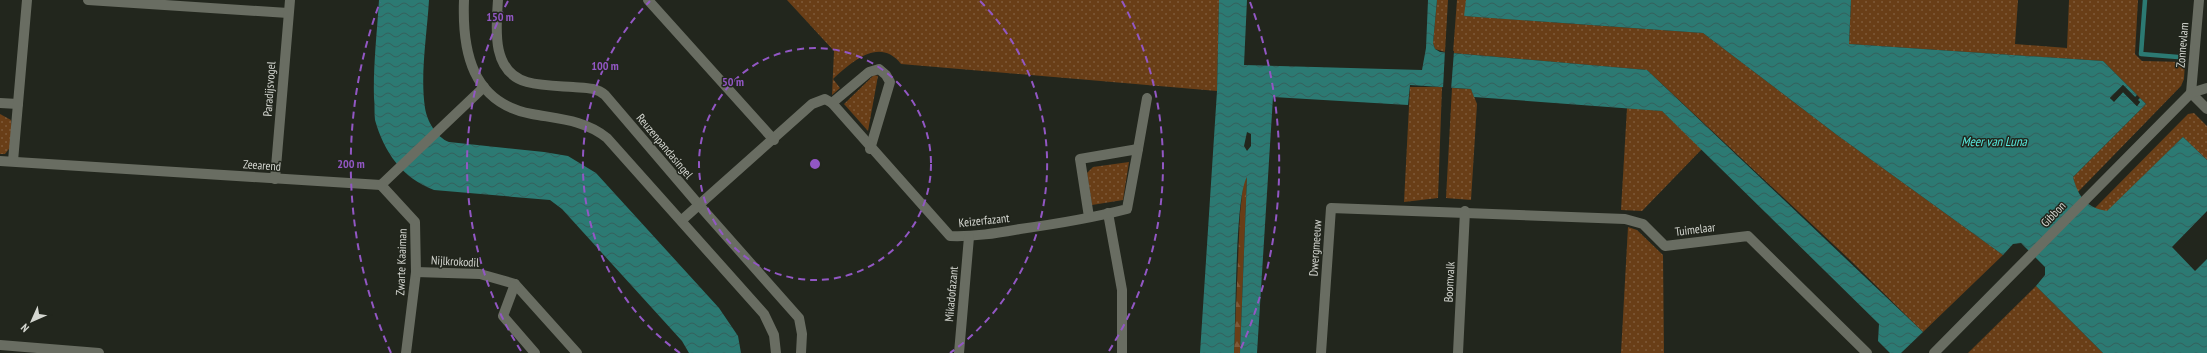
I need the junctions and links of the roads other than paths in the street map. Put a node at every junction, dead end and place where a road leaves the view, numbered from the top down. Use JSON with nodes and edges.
{"nodes":[{"id":1,"x":27,"y":0,"type":"edge"},
{"id":2,"x":88,"y":0,"type":"edge"},
{"id":3,"x":290,"y":0,"type":"edge"},
{"id":4,"x":464,"y":0,"type":"edge"},
{"id":5,"x":498,"y":0,"type":"edge"},
{"id":6,"x":648,"y":0,"type":"edge"},
{"id":7,"x":2199,"y":0,"type":"edge"},
{"id":8,"x":288,"y":13,"type":"junction"},
{"id":9,"x":484,"y":87,"type":"junction"},
{"id":10,"x":2207,"y":88,"type":"edge"},
{"id":11,"x":2191,"y":93,"type":"junction"},
{"id":12,"x":1147,"y":98,"type":"dead end"},
{"id":13,"x":0,"y":103,"type":"edge"},
{"id":14,"x":832,"y":103,"type":"junction"},
{"id":15,"x":18,"y":104,"type":"junction"},
{"id":16,"x":2207,"y":109,"type":"edge"},
{"id":17,"x":774,"y":140,"type":"junction"},
{"id":18,"x":870,"y":149,"type":"junction"},
{"id":19,"x":1138,"y":149,"type":"junction"},
{"id":20,"x":0,"y":161,"type":"edge"},
{"id":21,"x":13,"y":161,"type":"junction"},
{"id":22,"x":275,"y":179,"type":"junction"},
{"id":23,"x":381,"y":185,"type":"junction"},
{"id":24,"x":699,"y":206,"type":"junction"},
{"id":25,"x":1465,"y":212,"type":"junction"},
{"id":26,"x":1108,"y":214,"type":"junction"},
{"id":27,"x":1089,"y":217,"type":"junction"},
{"id":28,"x":682,"y":220,"type":"junction"},
{"id":29,"x":969,"y":237,"type":"junction"},
{"id":30,"x":416,"y":272,"type":"junction"},
{"id":31,"x":515,"y":284,"type":"junction"},
{"id":32,"x":0,"y":346,"type":"edge"},
{"id":33,"x":99,"y":353,"type":"edge"},
{"id":34,"x":406,"y":353,"type":"edge"},
{"id":35,"x":535,"y":353,"type":"edge"},
{"id":36,"x":577,"y":353,"type":"edge"},
{"id":37,"x":776,"y":353,"type":"edge"},
{"id":38,"x":801,"y":353,"type":"edge"},
{"id":39,"x":959,"y":353,"type":"edge"},
{"id":40,"x":1122,"y":353,"type":"edge"},
{"id":41,"x":1321,"y":353,"type":"edge"},
{"id":42,"x":1458,"y":353,"type":"edge"},
{"id":43,"x":1867,"y":353,"type":"edge"},
{"id":44,"x":1934,"y":353,"type":"edge"}],
"edges":[{"from":1,"to":15,"type":"street"},
{"from":2,"to":8,"type":"street"},
{"from":3,"to":8,"type":"street","name":"Paradijsvogel"},
{"from":4,"to":9,"type":"street"},
{"from":5,"to":24,"type":"street","name":"Reuzenpandasingel"},
{"from":6,"to":17,"type":"street"},
{"from":7,"to":11,"type":"street","name":"Zonnevlam"},
{"from":8,"to":22,"type":"street","name":"Paradijsvogel"},
{"from":9,"to":23,"type":"street"},
{"from":9,"to":28,"type":"street"},
{"from":10,"to":11,"type":"street"},
{"from":11,"to":16,"type":"street"},
{"from":11,"to":44,"type":"street","name":"Gibbon"},
{"from":12,"to":19,"type":"street","name":"Keizerfazant"},
{"from":13,"to":15,"type":"street"},
{"from":14,"to":17,"type":"street"},
{"from":14,"to":18,"type":"street","name":"Keizerfazant"},
{"from":14,"to":18,"type":"street"},
{"from":15,"to":21,"type":"street"},
{"from":17,"to":24,"type":"street"},
{"from":18,"to":29,"type":"street","name":"Keizerfazant"},
{"from":19,"to":26,"type":"street","name":"Keizerfazant"},
{"from":19,"to":27,"type":"street"},
{"from":20,"to":21,"type":"street","name":"Zeearend"},
{"from":21,"to":22,"type":"street","name":"Zeearend"},
{"from":22,"to":23,"type":"street","name":"Zeearend"},
{"from":23,"to":30,"type":"street","name":"Zwarte Kaaiman"},
{"from":24,"to":28,"type":"street"},
{"from":24,"to":38,"type":"street","name":"Reuzenpandasingel"},
{"from":25,"to":41,"type":"street","name":"Dwergmeeuw"},
{"from":25,"to":42,"type":"street","name":"Boomvalk"},
{"from":25,"to":43,"type":"street","name":"Tuimelaar"},
{"from":26,"to":27,"type":"street","name":"Keizerfazant"},
{"from":26,"to":40,"type":"street"},
{"from":27,"to":29,"type":"street","name":"Keizerfazant"},
{"from":28,"to":37,"type":"street"},
{"from":29,"to":39,"type":"street","name":"Mikadofazant"},
{"from":30,"to":31,"type":"street","name":"Nijlkrokodil"},
{"from":30,"to":34,"type":"street","name":"Zwarte Kaaiman"},
{"from":31,"to":35,"type":"street"},
{"from":31,"to":36,"type":"street"},
{"from":32,"to":33,"type":"street"}]}
